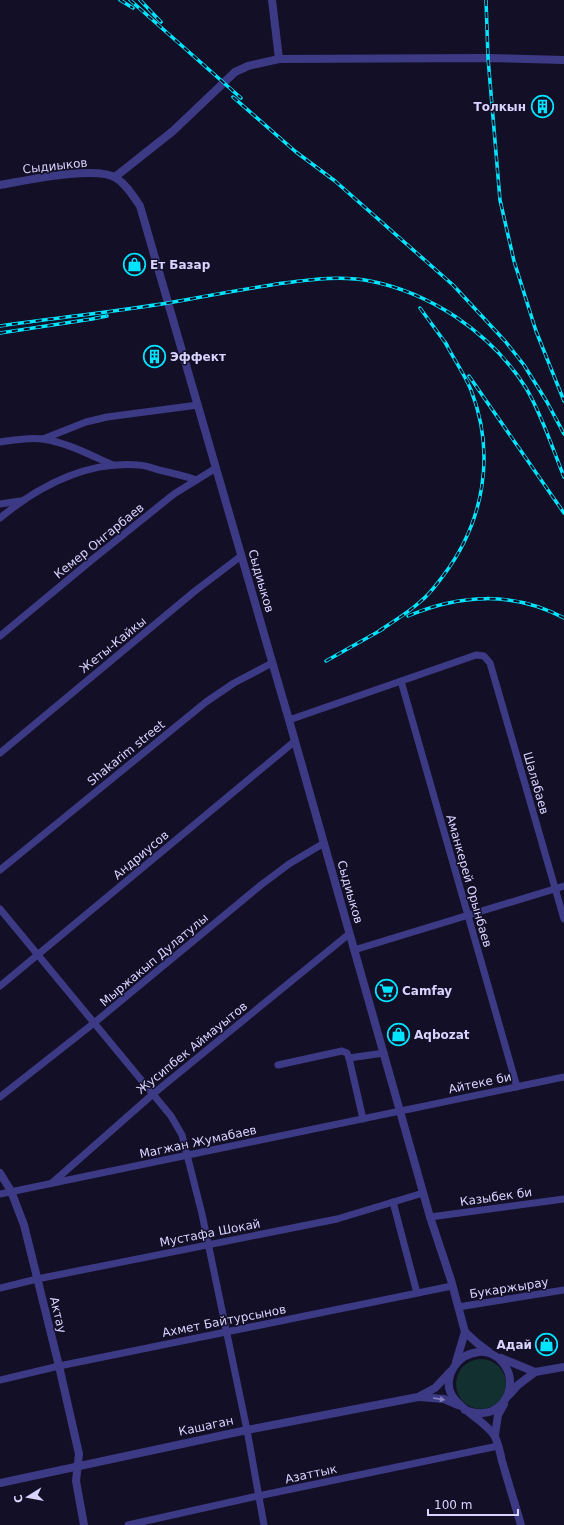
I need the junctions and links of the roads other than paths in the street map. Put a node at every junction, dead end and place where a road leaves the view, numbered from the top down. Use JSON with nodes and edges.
{"nodes":[{"id":1,"x":272,"y":0,"type":"edge"},
{"id":2,"x":279,"y":59,"type":"junction"},
{"id":3,"x":564,"y":60,"type":"edge"},
{"id":4,"x":115,"y":177,"type":"junction"},
{"id":5,"x":0,"y":185,"type":"edge"},
{"id":6,"x":198,"y":405,"type":"junction"},
{"id":7,"x":43,"y":439,"type":"junction"},
{"id":8,"x":0,"y":442,"type":"edge"},
{"id":9,"x":113,"y":465,"type":"junction"},
{"id":10,"x":216,"y":468,"type":"junction"},
{"id":11,"x":197,"y":480,"type":"junction"},
{"id":12,"x":20,"y":501,"type":"junction"},
{"id":13,"x":0,"y":504,"type":"edge"},
{"id":14,"x":0,"y":518,"type":"edge"},
{"id":15,"x":241,"y":556,"type":"junction"},
{"id":16,"x":0,"y":636,"type":"edge"},
{"id":17,"x":272,"y":663,"type":"junction"},
{"id":18,"x":400,"y":681,"type":"junction"},
{"id":19,"x":289,"y":720,"type":"junction"},
{"id":20,"x":295,"y":741,"type":"junction"},
{"id":21,"x":0,"y":753,"type":"edge"},
{"id":22,"x":324,"y":843,"type":"junction"},
{"id":23,"x":0,"y":870,"type":"edge"},
{"id":24,"x":564,"y":886,"type":"edge"},
{"id":25,"x":555,"y":889,"type":"junction"},
{"id":26,"x":0,"y":909,"type":"edge"},
{"id":27,"x":468,"y":915,"type":"junction"},
{"id":28,"x":564,"y":919,"type":"edge"},
{"id":29,"x":349,"y":934,"type":"junction"},
{"id":30,"x":354,"y":950,"type":"junction"},
{"id":31,"x":38,"y":955,"type":"junction"},
{"id":32,"x":0,"y":986,"type":"edge"},
{"id":33,"x":94,"y":1023,"type":"junction"},
{"id":34,"x":384,"y":1053,"type":"junction"},
{"id":35,"x":349,"y":1058,"type":"junction"},
{"id":36,"x":278,"y":1065,"type":"dead end"},
{"id":37,"x":564,"y":1077,"type":"edge"},
{"id":38,"x":517,"y":1087,"type":"junction"},
{"id":39,"x":153,"y":1094,"type":"junction"},
{"id":40,"x":0,"y":1097,"type":"edge"},
{"id":41,"x":401,"y":1111,"type":"junction"},
{"id":42,"x":363,"y":1119,"type":"junction"},
{"id":43,"x":187,"y":1155,"type":"junction"},
{"id":44,"x":0,"y":1173,"type":"edge"},
{"id":45,"x":52,"y":1183,"type":"junction"},
{"id":46,"x":12,"y":1192,"type":"junction"},
{"id":47,"x":423,"y":1193,"type":"junction"},
{"id":48,"x":0,"y":1194,"type":"edge"},
{"id":49,"x":564,"y":1199,"type":"edge"},
{"id":50,"x":393,"y":1202,"type":"junction"},
{"id":51,"x":430,"y":1217,"type":"junction"},
{"id":52,"x":208,"y":1244,"type":"junction"},
{"id":53,"x":37,"y":1279,"type":"junction"},
{"id":54,"x":452,"y":1286,"type":"junction"},
{"id":55,"x":0,"y":1288,"type":"edge"},
{"id":56,"x":564,"y":1290,"type":"edge"},
{"id":57,"x":417,"y":1293,"type":"junction"},
{"id":58,"x":458,"y":1308,"type":"junction"},
{"id":59,"x":227,"y":1332,"type":"junction"},
{"id":60,"x":465,"y":1332,"type":"junction"},
{"id":61,"x":492,"y":1354,"type":"junction"},
{"id":62,"x":456,"y":1362,"type":"junction"},
{"id":63,"x":58,"y":1366,"type":"junction"},
{"id":64,"x":564,"y":1367,"type":"edge"},
{"id":65,"x":451,"y":1371,"type":"junction"},
{"id":66,"x":535,"y":1372,"type":"junction"},
{"id":67,"x":0,"y":1380,"type":"edge"},
{"id":68,"x":418,"y":1397,"type":"junction"},
{"id":69,"x":507,"y":1398,"type":"junction"},
{"id":70,"x":462,"y":1408,"type":"junction"},
{"id":71,"x":247,"y":1430,"type":"junction"},
{"id":72,"x":495,"y":1435,"type":"junction"},
{"id":73,"x":498,"y":1446,"type":"junction"},
{"id":74,"x":78,"y":1467,"type":"junction"},
{"id":75,"x":0,"y":1483,"type":"edge"},
{"id":76,"x":258,"y":1496,"type":"junction"},
{"id":77,"x":84,"y":1525,"type":"edge"},
{"id":78,"x":128,"y":1525,"type":"edge"},
{"id":79,"x":264,"y":1525,"type":"edge"},
{"id":80,"x":521,"y":1525,"type":"edge"}],
"edges":[{"from":1,"to":2,"type":"street"},
{"from":2,"to":3,"type":"street"},
{"from":2,"to":4,"type":"street"},
{"from":4,"to":5,"type":"street","name":"Сыдиыков"},
{"from":4,"to":6,"type":"street","name":"Сыдиыков"},
{"from":6,"to":7,"type":"street"},
{"from":6,"to":10,"type":"street","name":"Сыдиыков"},
{"from":7,"to":8,"type":"street"},
{"from":7,"to":9,"type":"street"},
{"from":9,"to":11,"type":"street"},
{"from":9,"to":12,"type":"street"},
{"from":10,"to":11,"type":"street","name":"Кемер Онгарбаев"},
{"from":10,"to":15,"type":"street","name":"Сыдиыков"},
{"from":11,"to":16,"type":"street","name":"Кемер Онгарбаев"},
{"from":12,"to":13,"type":"street"},
{"from":12,"to":14,"type":"street"},
{"from":15,"to":17,"type":"street","name":"Сыдиыков"},
{"from":15,"to":21,"type":"street","name":"Жеты-Кайкы"},
{"from":17,"to":19,"type":"street","name":"Сыдиыков"},
{"from":17,"to":23,"type":"street","name":"Shakarim street"},
{"from":18,"to":19,"type":"street"},
{"from":18,"to":25,"type":"street","name":"Шалабаев"},
{"from":18,"to":27,"type":"street","name":"Аманкерей Орынбаев"},
{"from":19,"to":20,"type":"street","name":"Сыдиыков"},
{"from":20,"to":22,"type":"street","name":"Сыдиыков"},
{"from":20,"to":31,"type":"street","name":"Андриусов"},
{"from":22,"to":29,"type":"street","name":"Сыдиыков"},
{"from":22,"to":33,"type":"street","name":"Мыржакып Дулатулы"},
{"from":24,"to":25,"type":"street"},
{"from":25,"to":27,"type":"street"},
{"from":25,"to":28,"type":"street","name":"Шалабаев"},
{"from":26,"to":31,"type":"street"},
{"from":27,"to":30,"type":"street"},
{"from":27,"to":38,"type":"street","name":"Аманкерей Орынбаев"},
{"from":29,"to":30,"type":"street","name":"Сыдиыков"},
{"from":29,"to":39,"type":"street","name":"Жусипбек Аймауытов"},
{"from":30,"to":34,"type":"street","name":"Сыдиыков"},
{"from":31,"to":32,"type":"street","name":"Андриусов"},
{"from":31,"to":33,"type":"street"},
{"from":33,"to":39,"type":"street"},
{"from":33,"to":40,"type":"street","name":"Мыржакып Дулатулы"},
{"from":34,"to":35,"type":"street"},
{"from":34,"to":41,"type":"street","name":"Сыдиыков"},
{"from":35,"to":36,"type":"street"},
{"from":35,"to":42,"type":"street"},
{"from":37,"to":38,"type":"street","name":"Айтеке би"},
{"from":38,"to":41,"type":"street","name":"Айтеке би"},
{"from":39,"to":43,"type":"street"},
{"from":39,"to":45,"type":"street","name":"Жусипбек Аймауытов"},
{"from":41,"to":42,"type":"street","name":"Магжан Жумабаев"},
{"from":41,"to":47,"type":"street","name":"Сыдиыков"},
{"from":42,"to":43,"type":"street","name":"Магжан Жумабаев"},
{"from":43,"to":45,"type":"street","name":"Магжан Жумабаев"},
{"from":43,"to":52,"type":"street"},
{"from":44,"to":46,"type":"street","name":"Актау"},
{"from":45,"to":46,"type":"street","name":"Магжан Жумабаев"},
{"from":46,"to":48,"type":"street","name":"Магжан Жумабаев"},
{"from":46,"to":53,"type":"street","name":"Актау"},
{"from":47,"to":50,"type":"street","name":"Мустафа Шокай"},
{"from":47,"to":51,"type":"street","name":"Сыдиыков"},
{"from":49,"to":51,"type":"street","name":"Казыбек би"},
{"from":50,"to":52,"type":"street","name":"Мустафа Шокай"},
{"from":50,"to":57,"type":"street"},
{"from":51,"to":54,"type":"street","name":"Сыдиыков"},
{"from":52,"to":53,"type":"street","name":"Мустафа Шокай"},
{"from":52,"to":59,"type":"street"},
{"from":53,"to":55,"type":"street","name":"Мустафа Шокай"},
{"from":53,"to":63,"type":"street","name":"Актау"},
{"from":54,"to":57,"type":"street","name":"Ахмет Байтурсынов"},
{"from":54,"to":58,"type":"street","name":"Сыдиыков"},
{"from":56,"to":58,"type":"street","name":"Букаржырау"},
{"from":57,"to":59,"type":"street","name":"Ахмет Байтурсынов"},
{"from":58,"to":60,"type":"street","name":"Сыдиыков"},
{"from":59,"to":63,"type":"street","name":"Ахмет Байтурсынов"},
{"from":59,"to":71,"type":"street"},
{"from":60,"to":61,"type":"street"},
{"from":60,"to":62,"type":"street"},
{"from":61,"to":62,"type":"street"},
{"from":61,"to":66,"type":"street"},
{"from":61,"to":69,"type":"street"},
{"from":62,"to":65,"type":"street"},
{"from":63,"to":67,"type":"street","name":"Ахмет Байтурсынов"},
{"from":63,"to":74,"type":"street","name":"Актау"},
{"from":64,"to":66,"type":"street"},
{"from":65,"to":68,"type":"street"},
{"from":65,"to":70,"type":"street"},
{"from":66,"to":69,"type":"street"},
{"from":68,"to":70,"type":"street","one_way":true},
{"from":68,"to":71,"type":"street","name":"Кашаган"},
{"from":69,"to":70,"type":"street"},
{"from":69,"to":72,"type":"street"},
{"from":70,"to":72,"type":"street"},
{"from":71,"to":74,"type":"street","name":"Кашаган"},
{"from":71,"to":76,"type":"street"},
{"from":72,"to":73,"type":"street"},
{"from":73,"to":76,"type":"street","name":"Азаттык"},
{"from":73,"to":80,"type":"street"},
{"from":74,"to":75,"type":"street","name":"Кашаган"},
{"from":74,"to":77,"type":"street","name":"Актау"},
{"from":76,"to":78,"type":"street","name":"Азаттык"},
{"from":76,"to":79,"type":"street"}]}
